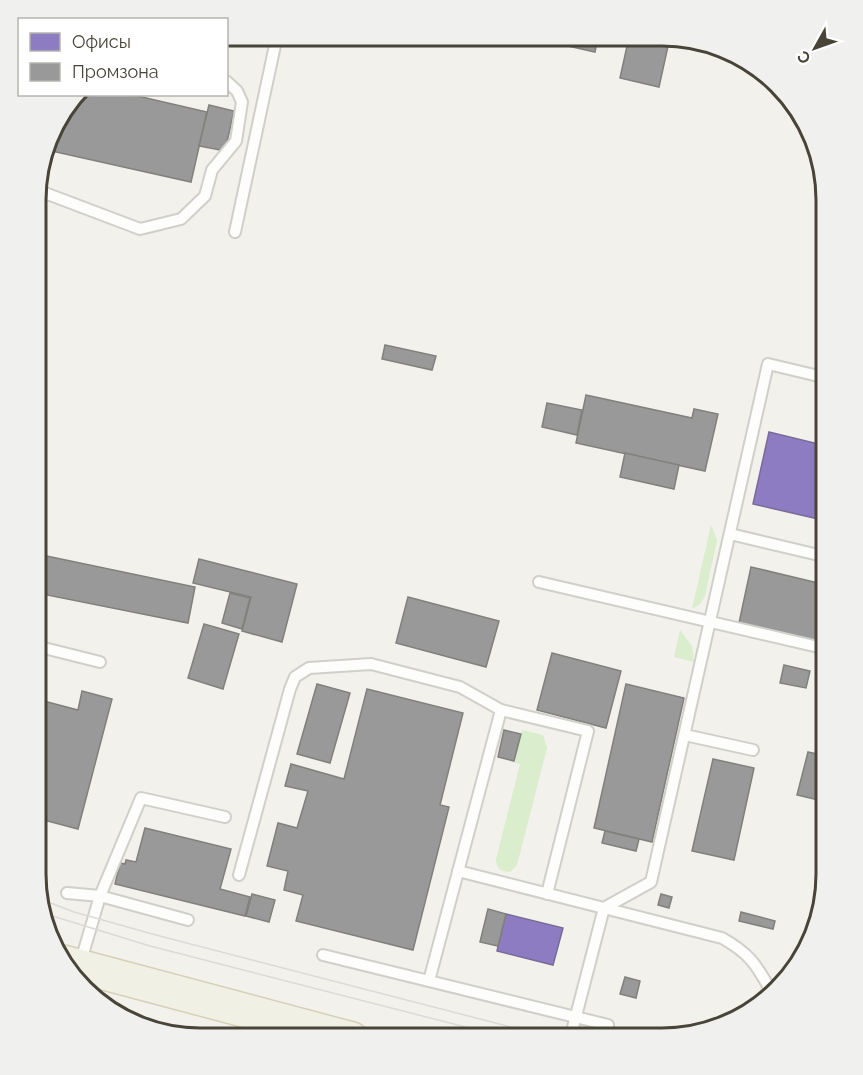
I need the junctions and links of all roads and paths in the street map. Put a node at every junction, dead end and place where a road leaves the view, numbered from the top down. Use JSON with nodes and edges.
{"nodes":[{"id":1,"x":275,"y":46,"type":"edge"},
{"id":2,"x":228,"y":83,"type":"edge"},
{"id":3,"x":47,"y":193,"type":"edge"},
{"id":4,"x":235,"y":232,"type":"dead end"},
{"id":5,"x":816,"y":375,"type":"edge"},
{"id":6,"x":730,"y":534,"type":"junction"},
{"id":7,"x":816,"y":554,"type":"edge"},
{"id":8,"x":539,"y":582,"type":"dead end"},
{"id":9,"x":710,"y":621,"type":"junction"},
{"id":10,"x":816,"y":645,"type":"edge"},
{"id":11,"x":46,"y":648,"type":"edge"},
{"id":12,"x":100,"y":662,"type":"dead end"},
{"id":13,"x":501,"y":710,"type":"junction"},
{"id":14,"x":685,"y":735,"type":"junction"},
{"id":15,"x":753,"y":750,"type":"dead end"},
{"id":16,"x":225,"y":817,"type":"dead end"},
{"id":17,"x":458,"y":871,"type":"junction"},
{"id":18,"x":239,"y":875,"type":"dead end"},
{"id":19,"x":67,"y":893,"type":"dead end"},
{"id":20,"x":547,"y":894,"type":"junction"},
{"id":21,"x":100,"y":896,"type":"junction"},
{"id":22,"x":604,"y":908,"type":"junction"},
{"id":23,"x":188,"y":920,"type":"dead end"},
{"id":24,"x":323,"y":955,"type":"dead end"},
{"id":25,"x":73,"y":961,"type":"edge"},
{"id":26,"x":77,"y":967,"type":"edge"},
{"id":27,"x":429,"y":981,"type":"junction"},
{"id":28,"x":768,"y":986,"type":"edge"},
{"id":29,"x":576,"y":1017,"type":"junction"},
{"id":30,"x":608,"y":1025,"type":"dead end"},
{"id":31,"x":310,"y":1028,"type":"edge"},
{"id":32,"x":573,"y":1028,"type":"edge"}],
"edges":[{"from":1,"to":4,"type":"lane"},
{"from":2,"to":3,"type":"lane"},
{"from":5,"to":6,"type":"lane"},
{"from":6,"to":7,"type":"lane"},
{"from":6,"to":9,"type":"lane"},
{"from":8,"to":9,"type":"lane"},
{"from":9,"to":10,"type":"lane"},
{"from":9,"to":14,"type":"lane"},
{"from":11,"to":12,"type":"lane"},
{"from":13,"to":17,"type":"lane"},
{"from":13,"to":18,"type":"lane"},
{"from":13,"to":20,"type":"lane"},
{"from":14,"to":15,"type":"lane"},
{"from":14,"to":22,"type":"lane"},
{"from":16,"to":21,"type":"lane"},
{"from":17,"to":20,"type":"lane"},
{"from":17,"to":27,"type":"lane"},
{"from":19,"to":21,"type":"lane"},
{"from":20,"to":22,"type":"lane"},
{"from":21,"to":23,"type":"lane"},
{"from":21,"to":25,"type":"lane"},
{"from":22,"to":28,"type":"lane"},
{"from":22,"to":29,"type":"lane"},
{"from":24,"to":27,"type":"lane"},
{"from":26,"to":31,"type":"main road"},
{"from":27,"to":29,"type":"lane"},
{"from":29,"to":30,"type":"lane"},
{"from":29,"to":32,"type":"lane"}]}
